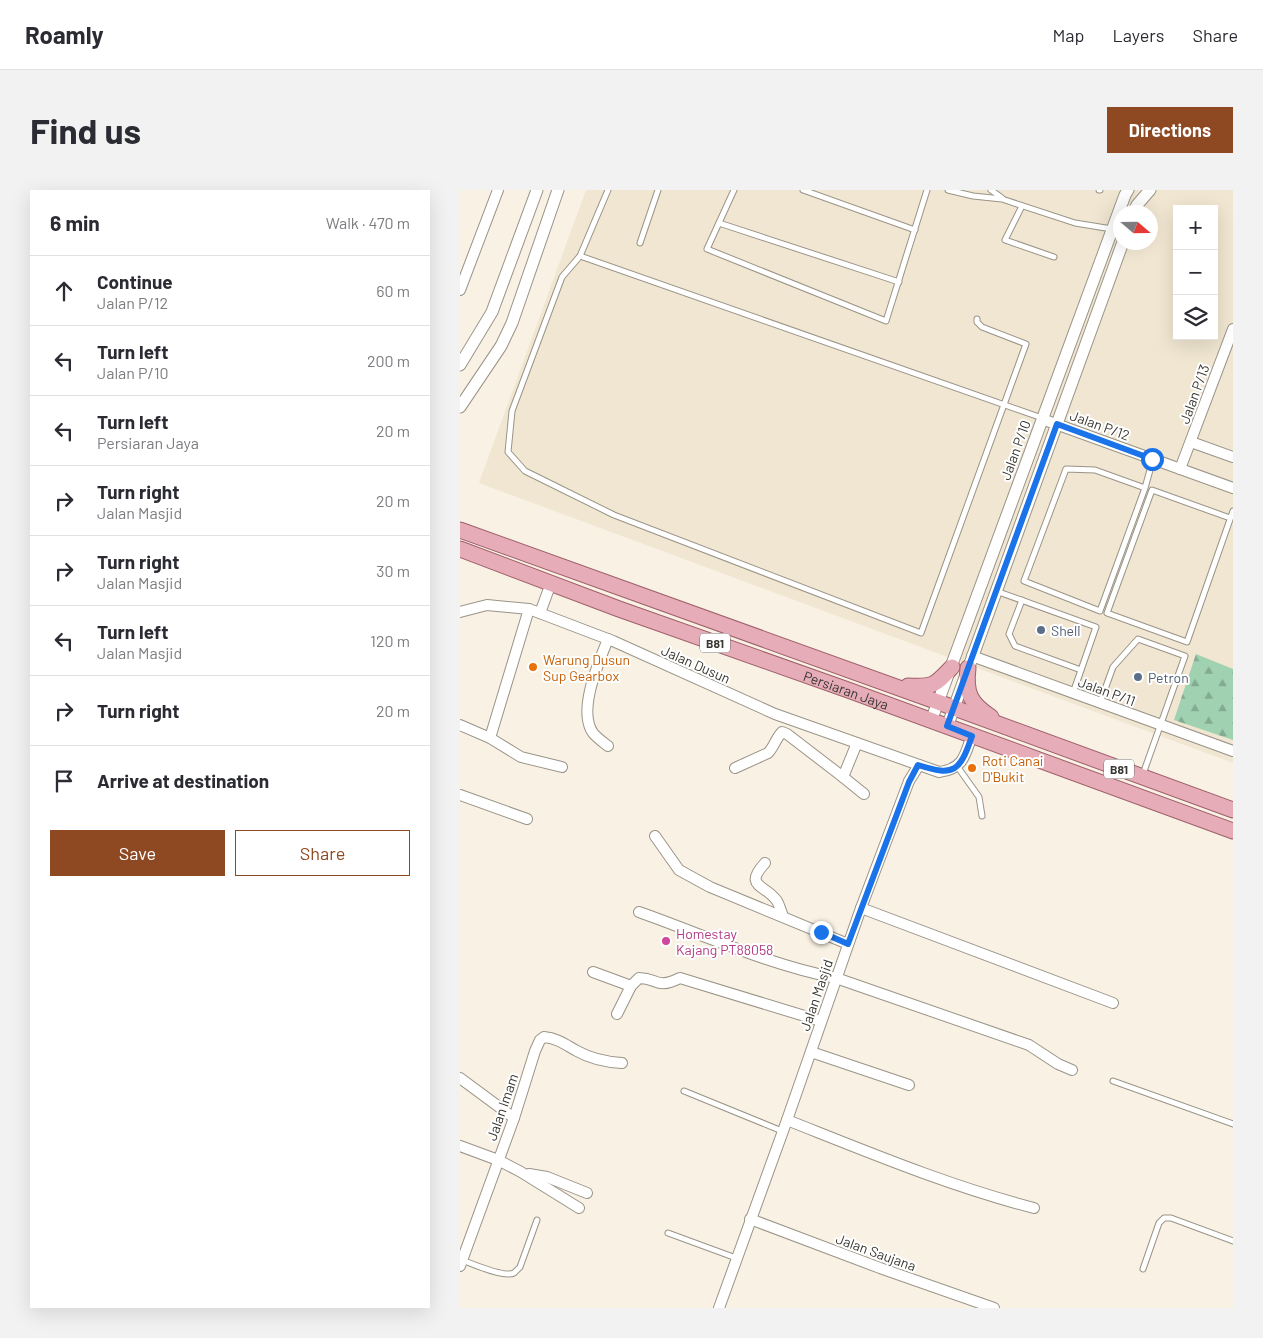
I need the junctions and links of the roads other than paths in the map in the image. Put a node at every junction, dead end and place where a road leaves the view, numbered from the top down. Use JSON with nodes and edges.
{"nodes":[{"id":1,"x":498,"y":190,"type":"edge"},
{"id":2,"x":537,"y":190,"type":"edge"},
{"id":3,"x":558,"y":190,"type":"edge"},
{"id":4,"x":608,"y":190,"type":"edge"},
{"id":5,"x":658,"y":190,"type":"edge"},
{"id":6,"x":734,"y":190,"type":"edge"},
{"id":7,"x":803,"y":190,"type":"edge"},
{"id":8,"x":927,"y":190,"type":"edge"},
{"id":9,"x":948,"y":190,"type":"edge"},
{"id":10,"x":991,"y":190,"type":"edge"},
{"id":11,"x":1128,"y":190,"type":"edge"},
{"id":12,"x":1150,"y":190,"type":"edge"},
{"id":13,"x":1002,"y":198,"type":"junction"},
{"id":14,"x":1138,"y":205,"type":"edge"},
{"id":15,"x":1022,"y":206,"type":"junction"},
{"id":16,"x":718,"y":223,"type":"junction"},
{"id":17,"x":915,"y":230,"type":"junction"},
{"id":18,"x":1112,"y":230,"type":"junction"},
{"id":19,"x":640,"y":243,"type":"dead end"},
{"id":20,"x":1120,"y":250,"type":"edge"},
{"id":21,"x":580,"y":256,"type":"junction"},
{"id":22,"x":1054,"y":257,"type":"dead end"},
{"id":23,"x":899,"y":282,"type":"junction"},
{"id":24,"x":460,"y":290,"type":"edge"},
{"id":25,"x":977,"y":319,"type":"dead end"},
{"id":26,"x":1233,"y":329,"type":"edge"},
{"id":27,"x":460,"y":365,"type":"edge"},
{"id":28,"x":1003,"y":404,"type":"junction"},
{"id":29,"x":460,"y":407,"type":"edge"},
{"id":30,"x":1042,"y":419,"type":"junction"},
{"id":31,"x":1057,"y":424,"type":"junction"},
{"id":32,"x":1191,"y":442,"type":"junction"},
{"id":33,"x":1233,"y":457,"type":"edge"},
{"id":34,"x":1152,"y":459,"type":"junction"},
{"id":35,"x":1180,"y":469,"type":"junction"},
{"id":36,"x":1145,"y":488,"type":"junction"},
{"id":37,"x":1233,"y":488,"type":"edge"},
{"id":38,"x":1233,"y":511,"type":"edge"},
{"id":39,"x":1230,"y":518,"type":"junction"},
{"id":40,"x":460,"y":530,"type":"edge"},
{"id":41,"x":460,"y":549,"type":"edge"},
{"id":42,"x":551,"y":583,"type":"junction"},
{"id":43,"x":995,"y":591,"type":"junction"},
{"id":44,"x":1022,"y":600,"type":"junction"},
{"id":45,"x":529,"y":609,"type":"junction"},
{"id":46,"x":460,"y":612,"type":"edge"},
{"id":47,"x":540,"y":613,"type":"junction"},
{"id":48,"x":608,"y":639,"type":"junction"},
{"id":49,"x":970,"y":662,"type":"junction"},
{"id":50,"x":952,"y":667,"type":"junction"},
{"id":51,"x":1081,"y":670,"type":"junction"},
{"id":52,"x":894,"y":686,"type":"junction"},
{"id":53,"x":1072,"y":693,"type":"junction"},
{"id":54,"x":938,"y":702,"type":"junction"},
{"id":55,"x":1100,"y":703,"type":"junction"},
{"id":56,"x":953,"y":707,"type":"junction"},
{"id":57,"x":931,"y":721,"type":"junction"},
{"id":58,"x":460,"y":725,"type":"edge"},
{"id":59,"x":1160,"y":725,"type":"junction"},
{"id":60,"x":947,"y":726,"type":"junction"},
{"id":61,"x":1006,"y":727,"type":"junction"},
{"id":62,"x":972,"y":736,"type":"junction"},
{"id":63,"x":490,"y":738,"type":"junction"},
{"id":64,"x":857,"y":743,"type":"junction"},
{"id":65,"x":608,"y":746,"type":"dead end"},
{"id":66,"x":1233,"y":751,"type":"edge"},
{"id":67,"x":918,"y":765,"type":"junction"},
{"id":68,"x":957,"y":766,"type":"junction"},
{"id":69,"x":562,"y":767,"type":"dead end"},
{"id":70,"x":735,"y":768,"type":"dead end"},
{"id":71,"x":843,"y":777,"type":"junction"},
{"id":72,"x":1142,"y":777,"type":"junction"},
{"id":73,"x":864,"y":794,"type":"dead end"},
{"id":74,"x":460,"y":795,"type":"edge"},
{"id":75,"x":1233,"y":810,"type":"edge"},
{"id":76,"x":982,"y":816,"type":"dead end"},
{"id":77,"x":527,"y":819,"type":"dead end"},
{"id":78,"x":1233,"y":831,"type":"edge"},
{"id":79,"x":655,"y":836,"type":"dead end"},
{"id":80,"x":766,"y":863,"type":"dead end"},
{"id":81,"x":861,"y":908,"type":"junction"},
{"id":82,"x":639,"y":912,"type":"dead end"},
{"id":83,"x":783,"y":916,"type":"junction"},
{"id":84,"x":848,"y":944,"type":"junction"},
{"id":85,"x":593,"y":972,"type":"dead end"},
{"id":86,"x":836,"y":978,"type":"junction"},
{"id":87,"x":631,"y":986,"type":"junction"},
{"id":88,"x":1113,"y":1003,"type":"dead end"},
{"id":89,"x":617,"y":1014,"type":"dead end"},
{"id":90,"x":821,"y":1021,"type":"junction"},
{"id":91,"x":811,"y":1052,"type":"junction"},
{"id":92,"x":622,"y":1063,"type":"dead end"},
{"id":93,"x":1072,"y":1070,"type":"dead end"},
{"id":94,"x":460,"y":1078,"type":"edge"},
{"id":95,"x":1114,"y":1081,"type":"dead end"},
{"id":96,"x":910,"y":1085,"type":"dead end"},
{"id":97,"x":684,"y":1091,"type":"dead end"},
{"id":98,"x":514,"y":1118,"type":"junction"},
{"id":99,"x":787,"y":1120,"type":"junction"},
{"id":100,"x":1233,"y":1124,"type":"edge"},
{"id":101,"x":782,"y":1131,"type":"junction"},
{"id":102,"x":460,"y":1146,"type":"edge"},
{"id":103,"x":498,"y":1160,"type":"junction"},
{"id":104,"x":521,"y":1172,"type":"junction"},
{"id":105,"x":587,"y":1193,"type":"dead end"},
{"id":106,"x":579,"y":1208,"type":"dead end"},
{"id":107,"x":1034,"y":1208,"type":"dead end"},
{"id":108,"x":750,"y":1219,"type":"junction"},
{"id":109,"x":537,"y":1220,"type":"dead end"},
{"id":110,"x":668,"y":1233,"type":"dead end"},
{"id":111,"x":1233,"y":1240,"type":"edge"},
{"id":112,"x":736,"y":1258,"type":"junction"},
{"id":113,"x":461,"y":1263,"type":"edge"},
{"id":114,"x":1143,"y":1269,"type":"dead end"},
{"id":115,"x":718,"y":1308,"type":"edge"},
{"id":116,"x":994,"y":1308,"type":"edge"}],
"edges":[{"from":1,"to":24,"type":"street"},
{"from":2,"to":27,"type":"street"},
{"from":3,"to":29,"type":"street"},
{"from":4,"to":21,"type":"lane"},
{"from":5,"to":19,"type":"lane"},
{"from":6,"to":16,"type":"lane"},
{"from":7,"to":17,"type":"lane"},
{"from":8,"to":17,"type":"lane"},
{"from":9,"to":13,"type":"lane"},
{"from":10,"to":13,"type":"lane"},
{"from":11,"to":18,"type":"street","name":"Jalan P/10"},
{"from":12,"to":14,"type":"street"},
{"from":13,"to":15,"type":"lane"},
{"from":15,"to":18,"type":"lane"},
{"from":15,"to":22,"type":"lane"},
{"from":16,"to":23,"type":"lane"},
{"from":16,"to":23,"type":"lane"},
{"from":17,"to":23,"type":"lane"},
{"from":18,"to":30,"type":"street","name":"Jalan P/10"},
{"from":20,"to":31,"type":"street"},
{"from":21,"to":28,"type":"lane"},
{"from":21,"to":28,"type":"lane"},
{"from":25,"to":28,"type":"lane"},
{"from":26,"to":32,"type":"street","name":"Jalan P/13"},
{"from":28,"to":30,"type":"lane"},
{"from":30,"to":31,"type":"street","name":"Jalan P/12"},
{"from":30,"to":50,"type":"street","name":"Jalan P/10"},
{"from":31,"to":34,"type":"street","name":"Jalan P/12"},
{"from":31,"to":43,"type":"street"},
{"from":32,"to":33,"type":"street"},
{"from":32,"to":35,"type":"street","name":"Jalan P/13"},
{"from":34,"to":35,"type":"street","name":"Jalan P/12"},
{"from":34,"to":36,"type":"lane"},
{"from":35,"to":37,"type":"street","name":"Jalan P/12"},
{"from":36,"to":36,"type":"lane"},
{"from":38,"to":39,"type":"lane"},
{"from":39,"to":39,"type":"lane"},
{"from":40,"to":52,"type":"main road","name":"Persiaran Jaya","number":"B81"},
{"from":41,"to":42,"type":"main road","name":"Persiaran Jaya","number":"B81"},
{"from":42,"to":47,"type":"street"},
{"from":42,"to":57,"type":"main road","name":"Persiaran Jaya","number":"B81"},
{"from":43,"to":44,"type":"lane"},
{"from":43,"to":49,"type":"street"},
{"from":44,"to":51,"type":"lane"},
{"from":44,"to":51,"type":"lane"},
{"from":45,"to":46,"type":"street","name":"Jalan Dusun"},
{"from":45,"to":47,"type":"street","name":"Jalan Dusun"},
{"from":45,"to":63,"type":"street"},
{"from":47,"to":48,"type":"street","name":"Jalan Dusun"},
{"from":48,"to":64,"type":"street","name":"Jalan Dusun"},
{"from":48,"to":65,"type":"street"},
{"from":49,"to":53,"type":"street","name":"Jalan P/11"},
{"from":49,"to":56,"type":"street"},
{"from":49,"to":61,"type":"main road"},
{"from":50,"to":52,"type":"main road"},
{"from":50,"to":54,"type":"street","name":"Jalan P/10"},
{"from":51,"to":53,"type":"lane"},
{"from":52,"to":54,"type":"main road","name":"Persiaran Jaya","number":"B81"},
{"from":53,"to":55,"type":"street","name":"Jalan P/11"},
{"from":54,"to":56,"type":"main road","name":"Persiaran Jaya","number":"B81"},
{"from":54,"to":57,"type":"street","name":"Jalan P/10"},
{"from":55,"to":59,"type":"street","name":"Jalan P/11"},
{"from":55,"to":59,"type":"lane"},
{"from":56,"to":60,"type":"street"},
{"from":56,"to":61,"type":"main road","name":"Persiaran Jaya","number":"B81"},
{"from":57,"to":60,"type":"main road","name":"Persiaran Jaya","number":"B81"},
{"from":58,"to":63,"type":"street"},
{"from":59,"to":66,"type":"street","name":"Jalan P/11"},
{"from":59,"to":72,"type":"lane"},
{"from":60,"to":62,"type":"main road","name":"Persiaran Jaya","number":"B81"},
{"from":61,"to":72,"type":"main road","name":"Persiaran Jaya","number":"B81"},
{"from":62,"to":68,"type":"street"},
{"from":62,"to":78,"type":"main road","name":"Persiaran Jaya","number":"B81"},
{"from":63,"to":69,"type":"street"},
{"from":64,"to":67,"type":"street","name":"Jalan Dusun"},
{"from":64,"to":71,"type":"street"},
{"from":67,"to":68,"type":"street"},
{"from":67,"to":81,"type":"street","name":"Jalan Masjid"},
{"from":68,"to":76,"type":"lane"},
{"from":70,"to":71,"type":"street"},
{"from":71,"to":73,"type":"street"},
{"from":72,"to":75,"type":"main road","name":"Persiaran Jaya","number":"B81"},
{"from":74,"to":77,"type":"street"},
{"from":79,"to":83,"type":"street"},
{"from":80,"to":83,"type":"street"},
{"from":81,"to":84,"type":"street","name":"Jalan Masjid"},
{"from":81,"to":88,"type":"street"},
{"from":82,"to":86,"type":"street"},
{"from":83,"to":84,"type":"street"},
{"from":84,"to":86,"type":"street","name":"Jalan Masjid"},
{"from":85,"to":87,"type":"street"},
{"from":86,"to":90,"type":"street","name":"Jalan Masjid"},
{"from":86,"to":93,"type":"street"},
{"from":87,"to":89,"type":"street"},
{"from":87,"to":90,"type":"street"},
{"from":90,"to":91,"type":"street","name":"Jalan Masjid"},
{"from":91,"to":96,"type":"street"},
{"from":91,"to":99,"type":"street","name":"Jalan Masjid"},
{"from":92,"to":98,"type":"street","name":"Jalan Imam"},
{"from":94,"to":98,"type":"street"},
{"from":95,"to":100,"type":"lane"},
{"from":97,"to":101,"type":"lane"},
{"from":98,"to":103,"type":"street","name":"Jalan Imam"},
{"from":99,"to":101,"type":"street","name":"Jalan Masjid"},
{"from":99,"to":107,"type":"street"},
{"from":101,"to":108,"type":"street","name":"Jalan Masjid"},
{"from":102,"to":103,"type":"street"},
{"from":103,"to":104,"type":"street"},
{"from":103,"to":113,"type":"street","name":"Jalan Imam"},
{"from":104,"to":105,"type":"street"},
{"from":104,"to":106,"type":"street"},
{"from":108,"to":112,"type":"street","name":"Jalan Masjid"},
{"from":108,"to":116,"type":"street","name":"Jalan Saujana"},
{"from":109,"to":113,"type":"lane"},
{"from":110,"to":112,"type":"lane"},
{"from":111,"to":114,"type":"lane"},
{"from":112,"to":115,"type":"street","name":"Jalan Masjid"}]}
